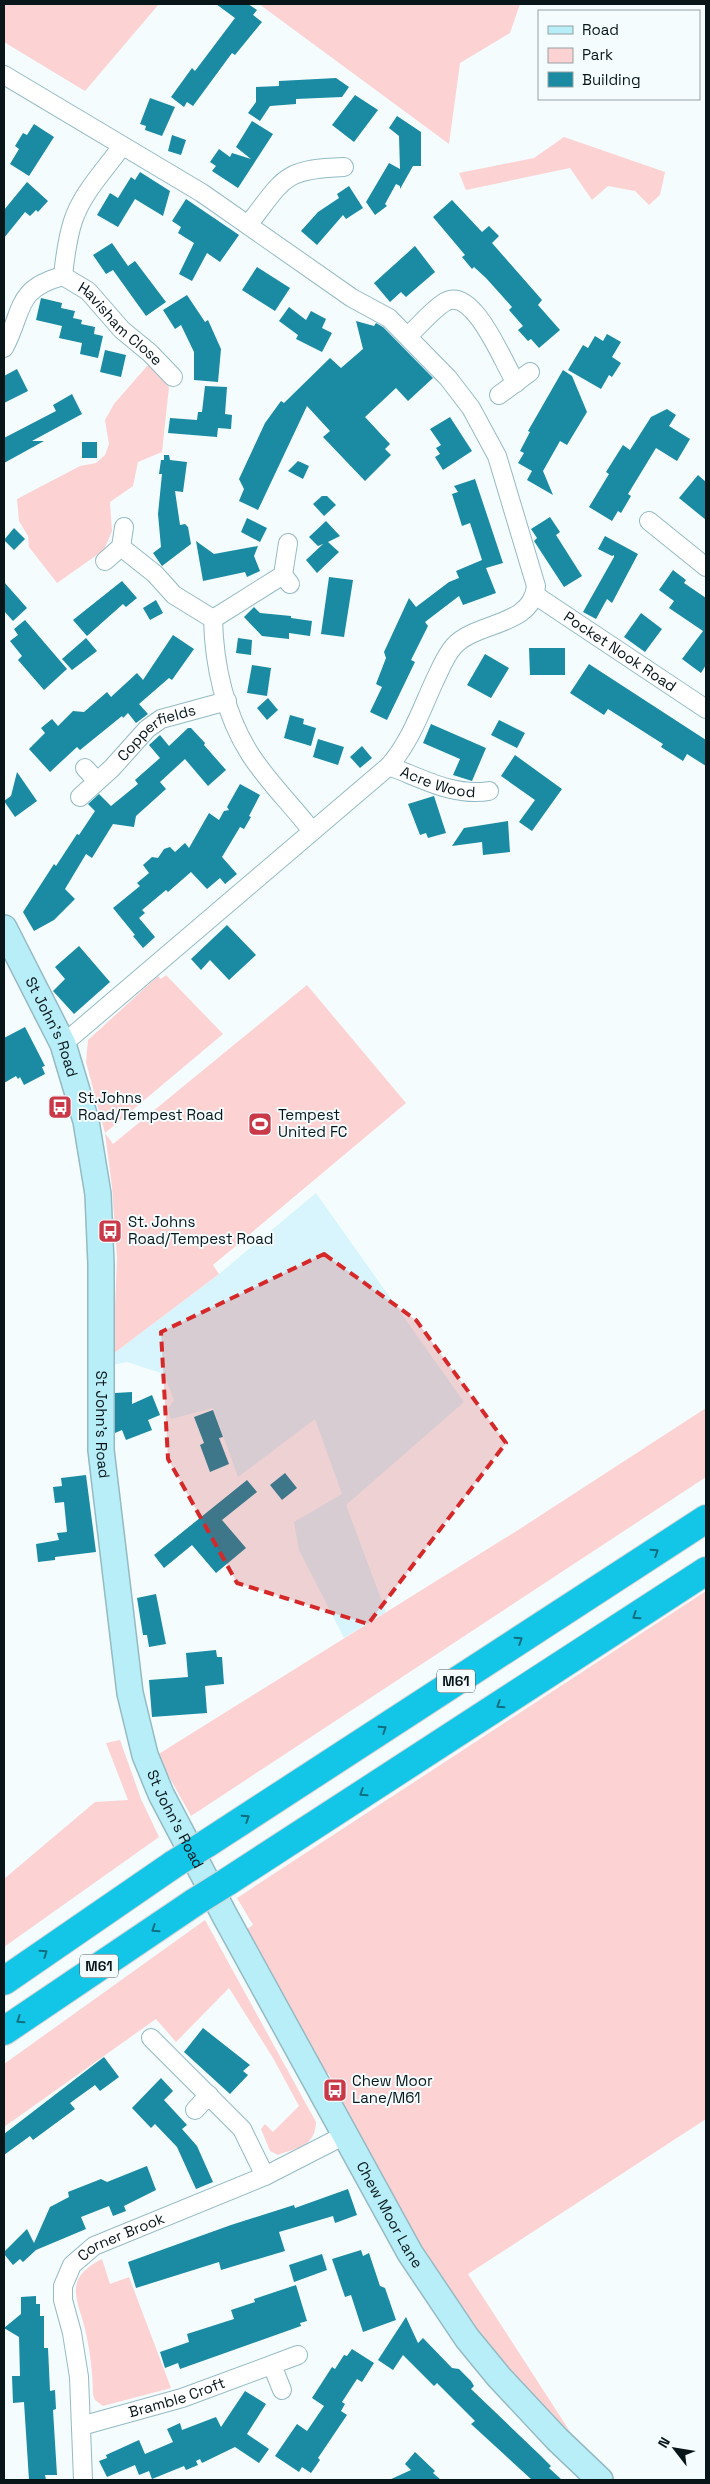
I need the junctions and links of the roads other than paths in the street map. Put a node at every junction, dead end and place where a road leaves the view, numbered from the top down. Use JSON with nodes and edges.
{"nodes":[{"id":1,"x":4,"y":74,"type":"edge"},
{"id":2,"x":122,"y":146,"type":"junction"},
{"id":3,"x":344,"y":167,"type":"dead end"},
{"id":4,"x":248,"y":225,"type":"junction"},
{"id":5,"x":63,"y":276,"type":"junction"},
{"id":6,"x":408,"y":336,"type":"junction"},
{"id":7,"x":4,"y":348,"type":"edge"},
{"id":8,"x":530,"y":372,"type":"dead end"},
{"id":9,"x":173,"y":377,"type":"dead end"},
{"id":10,"x":516,"y":383,"type":"junction"},
{"id":11,"x":499,"y":395,"type":"dead end"},
{"id":12,"x":649,"y":521,"type":"dead end"},
{"id":13,"x":124,"y":527,"type":"dead end"},
{"id":14,"x":288,"y":543,"type":"dead end"},
{"id":15,"x":121,"y":547,"type":"junction"},
{"id":16,"x":105,"y":561,"type":"dead end"},
{"id":17,"x":706,"y":567,"type":"edge"},
{"id":18,"x":536,"y":595,"type":"junction"},
{"id":19,"x":213,"y":619,"type":"junction"},
{"id":20,"x":227,"y":701,"type":"junction"},
{"id":21,"x":706,"y":709,"type":"edge"},
{"id":22,"x":389,"y":766,"type":"junction"},
{"id":23,"x":489,"y":790,"type":"dead end"},
{"id":24,"x":80,"y":797,"type":"dead end"},
{"id":25,"x":312,"y":831,"type":"junction"},
{"id":26,"x":4,"y":928,"type":"edge"},
{"id":27,"x":63,"y":1044,"type":"junction"},
{"id":28,"x":706,"y":1519,"type":"edge"},
{"id":29,"x":706,"y":1571,"type":"edge"},
{"id":30,"x":225,"y":1916,"type":"joint"},
{"id":31,"x":4,"y":1981,"type":"edge"},
{"id":32,"x":4,"y":2031,"type":"edge"},
{"id":33,"x":151,"y":2038,"type":"dead end"},
{"id":34,"x":209,"y":2096,"type":"junction"},
{"id":35,"x":195,"y":2110,"type":"dead end"},
{"id":36,"x":345,"y":2135,"type":"junction"},
{"id":37,"x":265,"y":2176,"type":"junction"},
{"id":38,"x":298,"y":2355,"type":"dead end"},
{"id":39,"x":272,"y":2365,"type":"junction"},
{"id":40,"x":282,"y":2390,"type":"dead end"},
{"id":41,"x":81,"y":2426,"type":"junction"},
{"id":42,"x":83,"y":2480,"type":"edge"},
{"id":43,"x":600,"y":2480,"type":"edge"}],
"edges":[{"from":1,"to":2,"type":"street"},
{"from":2,"to":4,"type":"street"},
{"from":2,"to":5,"type":"street","name":"Havisham Close"},
{"from":3,"to":4,"type":"street"},
{"from":4,"to":6,"type":"street"},
{"from":5,"to":7,"type":"street","name":"Havisham Close"},
{"from":5,"to":9,"type":"street","name":"Havisham Close"},
{"from":6,"to":10,"type":"street"},
{"from":6,"to":18,"type":"street"},
{"from":8,"to":10,"type":"street"},
{"from":10,"to":11,"type":"street"},
{"from":12,"to":17,"type":"street"},
{"from":13,"to":15,"type":"street"},
{"from":14,"to":19,"type":"street"},
{"from":15,"to":16,"type":"street"},
{"from":15,"to":19,"type":"street"},
{"from":18,"to":21,"type":"street","name":"Pocket Nook Road"},
{"from":18,"to":22,"type":"street"},
{"from":19,"to":20,"type":"street"},
{"from":20,"to":24,"type":"street","name":"Copperfields"},
{"from":20,"to":25,"type":"street"},
{"from":22,"to":23,"type":"street","name":"Acre Wood"},
{"from":22,"to":25,"type":"street"},
{"from":25,"to":27,"type":"street"},
{"from":26,"to":27,"type":"street","name":"St John's Road"},
{"from":27,"to":30,"type":"street","name":"St John's Road"},
{"from":31,"to":28,"type":"highway","number":"M61","one_way":true,"bridge":true},
{"from":29,"to":32,"type":"highway","number":"M61","one_way":true,"bridge":true},
{"from":30,"to":36,"type":"street","name":"Chew Moor Lane"},
{"from":33,"to":34,"type":"street"},
{"from":34,"to":35,"type":"street"},
{"from":34,"to":37,"type":"street"},
{"from":36,"to":37,"type":"street","name":"Corner Brook"},
{"from":36,"to":43,"type":"street","name":"Chew Moor Lane"},
{"from":37,"to":41,"type":"street","name":"Corner Brook"},
{"from":38,"to":39,"type":"street","name":"Bramble Croft"},
{"from":39,"to":40,"type":"street"},
{"from":39,"to":41,"type":"street","name":"Bramble Croft"},
{"from":41,"to":42,"type":"street","name":"Corner Brook"}]}
